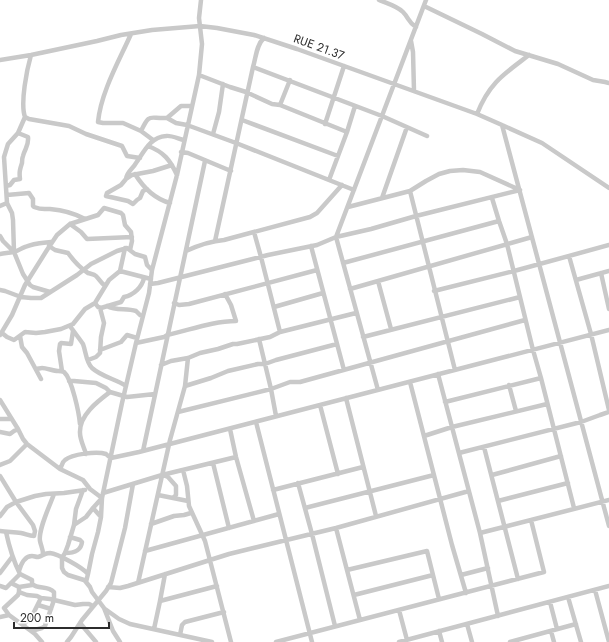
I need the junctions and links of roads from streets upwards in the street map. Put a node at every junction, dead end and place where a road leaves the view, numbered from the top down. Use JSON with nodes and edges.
{"nodes":[{"id":1,"x":201,"y":0,"type":"edge"},
{"id":2,"x":379,"y":0,"type":"edge"},
{"id":3,"x":426,"y":0,"type":"edge"},
{"id":4,"x":424,"y":6,"type":"junction"},
{"id":5,"x":200,"y":26,"type":"junction"},
{"id":6,"x":416,"y":27,"type":"junction"},
{"id":7,"x":131,"y":34,"type":"junction"},
{"id":8,"x":264,"y":38,"type":"junction"},
{"id":9,"x":411,"y":40,"type":"junction"},
{"id":10,"x":31,"y":55,"type":"junction"},
{"id":11,"x":529,"y":55,"type":"junction"},
{"id":12,"x":0,"y":60,"type":"edge"},
{"id":13,"x":344,"y":66,"type":"junction"},
{"id":14,"x":253,"y":67,"type":"junction"},
{"id":15,"x":199,"y":75,"type":"junction"},
{"id":16,"x":290,"y":80,"type":"junction"},
{"id":17,"x":609,"y":83,"type":"edge"},
{"id":18,"x":223,"y":84,"type":"junction"},
{"id":19,"x":394,"y":84,"type":"junction"},
{"id":20,"x":414,"y":91,"type":"junction"},
{"id":21,"x":248,"y":92,"type":"junction"},
{"id":22,"x":334,"y":97,"type":"junction"},
{"id":23,"x":280,"y":105,"type":"junction"},
{"id":24,"x":192,"y":106,"type":"junction"},
{"id":25,"x":355,"y":106,"type":"junction"},
{"id":26,"x":477,"y":114,"type":"junction"},
{"id":27,"x":382,"y":116,"type":"junction"},
{"id":28,"x":25,"y":117,"type":"junction"},
{"id":29,"x":167,"y":118,"type":"junction"},
{"id":30,"x":242,"y":120,"type":"junction"},
{"id":31,"x":325,"y":124,"type":"junction"},
{"id":32,"x":188,"y":125,"type":"junction"},
{"id":33,"x":502,"y":125,"type":"junction"},
{"id":34,"x":407,"y":127,"type":"junction"},
{"id":35,"x":141,"y":131,"type":"junction"},
{"id":36,"x":347,"y":132,"type":"junction"},
{"id":37,"x":18,"y":133,"type":"junction"},
{"id":38,"x":213,"y":134,"type":"junction"},
{"id":39,"x":427,"y":136,"type":"dead end"},
{"id":40,"x":153,"y":140,"type":"junction"},
{"id":41,"x":184,"y":140,"type":"junction"},
{"id":42,"x":236,"y":143,"type":"junction"},
{"id":43,"x":148,"y":146,"type":"junction"},
{"id":44,"x":181,"y":152,"type":"junction"},
{"id":45,"x":338,"y":156,"type":"junction"},
{"id":46,"x":140,"y":158,"type":"junction"},
{"id":47,"x":205,"y":161,"type":"junction"},
{"id":48,"x":172,"y":165,"type":"junction"},
{"id":49,"x":230,"y":171,"type":"junction"},
{"id":50,"x":134,"y":174,"type":"junction"},
{"id":51,"x":177,"y":176,"type":"junction"},
{"id":52,"x":126,"y":179,"type":"junction"},
{"id":53,"x":329,"y":180,"type":"junction"},
{"id":54,"x":342,"y":185,"type":"junction"},
{"id":55,"x":6,"y":186,"type":"junction"},
{"id":56,"x":609,"y":188,"type":"edge"},
{"id":57,"x":147,"y":189,"type":"junction"},
{"id":58,"x":354,"y":190,"type":"junction"},
{"id":59,"x":520,"y":190,"type":"junction"},
{"id":60,"x":410,"y":191,"type":"junction"},
{"id":61,"x":7,"y":195,"type":"junction"},
{"id":62,"x":382,"y":198,"type":"junction"},
{"id":63,"x":492,"y":198,"type":"junction"},
{"id":64,"x":7,"y":203,"type":"junction"},
{"id":65,"x":170,"y":203,"type":"junction"},
{"id":66,"x":0,"y":206,"type":"edge"},
{"id":67,"x":348,"y":207,"type":"junction"},
{"id":68,"x":416,"y":216,"type":"junction"},
{"id":69,"x":85,"y":219,"type":"junction"},
{"id":70,"x":499,"y":221,"type":"junction"},
{"id":71,"x":70,"y":224,"type":"junction"},
{"id":72,"x":254,"y":232,"type":"junction"},
{"id":73,"x":0,"y":236,"type":"edge"},
{"id":74,"x":132,"y":237,"type":"junction"},
{"id":75,"x":532,"y":237,"type":"junction"},
{"id":76,"x":336,"y":238,"type":"junction"},
{"id":77,"x":215,"y":241,"type":"junction"},
{"id":78,"x":422,"y":242,"type":"junction"},
{"id":79,"x":50,"y":244,"type":"junction"},
{"id":80,"x":507,"y":244,"type":"junction"},
{"id":81,"x":609,"y":245,"type":"edge"},
{"id":82,"x":311,"y":246,"type":"junction"},
{"id":83,"x":128,"y":249,"type":"junction"},
{"id":84,"x":186,"y":251,"type":"junction"},
{"id":85,"x":14,"y":252,"type":"junction"},
{"id":86,"x":0,"y":254,"type":"edge"},
{"id":87,"x":569,"y":256,"type":"junction"},
{"id":88,"x":261,"y":257,"type":"junction"},
{"id":89,"x":343,"y":263,"type":"junction"},
{"id":90,"x":539,"y":264,"type":"junction"},
{"id":91,"x":429,"y":267,"type":"junction"},
{"id":92,"x":84,"y":269,"type":"junction"},
{"id":93,"x":152,"y":270,"type":"junction"},
{"id":94,"x":317,"y":270,"type":"junction"},
{"id":95,"x":120,"y":271,"type":"junction"},
{"id":96,"x":609,"y":271,"type":"edge"},
{"id":97,"x":514,"y":272,"type":"junction"},
{"id":98,"x":600,"y":273,"type":"junction"},
{"id":99,"x":144,"y":278,"type":"junction"},
{"id":100,"x":180,"y":278,"type":"junction"},
{"id":101,"x":576,"y":280,"type":"junction"},
{"id":102,"x":28,"y":281,"type":"junction"},
{"id":103,"x":378,"y":281,"type":"junction"},
{"id":104,"x":150,"y":282,"type":"junction"},
{"id":105,"x":268,"y":283,"type":"junction"},
{"id":106,"x":105,"y":286,"type":"junction"},
{"id":107,"x":350,"y":289,"type":"junction"},
{"id":108,"x":0,"y":290,"type":"edge"},
{"id":109,"x":434,"y":291,"type":"junction"},
{"id":110,"x":50,"y":292,"type":"junction"},
{"id":111,"x":323,"y":293,"type":"junction"},
{"id":112,"x":225,"y":294,"type":"junction"},
{"id":113,"x":21,"y":297,"type":"junction"},
{"id":114,"x":520,"y":297,"type":"junction"},
{"id":115,"x":608,"y":300,"type":"edge"},
{"id":116,"x":174,"y":303,"type":"junction"},
{"id":117,"x":95,"y":304,"type":"junction"},
{"id":118,"x":107,"y":306,"type":"junction"},
{"id":119,"x":274,"y":307,"type":"junction"},
{"id":120,"x":100,"y":308,"type":"junction"},
{"id":121,"x":609,"y":309,"type":"edge"},
{"id":122,"x":356,"y":312,"type":"junction"},
{"id":123,"x":142,"y":316,"type":"junction"},
{"id":124,"x":441,"y":317,"type":"junction"},
{"id":125,"x":330,"y":319,"type":"junction"},
{"id":126,"x":525,"y":320,"type":"junction"},
{"id":127,"x":70,"y":326,"type":"junction"},
{"id":128,"x":391,"y":329,"type":"junction"},
{"id":129,"x":609,"y":330,"type":"edge"},
{"id":130,"x":73,"y":331,"type":"junction"},
{"id":131,"x":280,"y":332,"type":"junction"},
{"id":132,"x":1,"y":334,"type":"edge"},
{"id":133,"x":591,"y":334,"type":"junction"},
{"id":134,"x":168,"y":335,"type":"junction"},
{"id":135,"x":20,"y":336,"type":"junction"},
{"id":136,"x":363,"y":337,"type":"junction"},
{"id":137,"x":259,"y":339,"type":"junction"},
{"id":138,"x":136,"y":340,"type":"junction"},
{"id":139,"x":447,"y":342,"type":"junction"},
{"id":140,"x":560,"y":343,"type":"junction"},
{"id":141,"x":337,"y":344,"type":"junction"},
{"id":142,"x":100,"y":350,"type":"junction"},
{"id":143,"x":532,"y":350,"type":"junction"},
{"id":144,"x":188,"y":358,"type":"junction"},
{"id":145,"x":88,"y":360,"type":"junction"},
{"id":146,"x":370,"y":363,"type":"junction"},
{"id":147,"x":161,"y":364,"type":"junction"},
{"id":148,"x":265,"y":364,"type":"junction"},
{"id":149,"x":36,"y":369,"type":"junction"},
{"id":150,"x":344,"y":370,"type":"junction"},
{"id":151,"x":455,"y":370,"type":"junction"},
{"id":152,"x":62,"y":371,"type":"junction"},
{"id":153,"x":438,"y":374,"type":"junction"},
{"id":154,"x":541,"y":378,"type":"junction"},
{"id":155,"x":41,"y":379,"type":"dead end"},
{"id":156,"x":69,"y":381,"type":"junction"},
{"id":157,"x":410,"y":382,"type":"junction"},
{"id":158,"x":509,"y":385,"type":"junction"},
{"id":159,"x":126,"y":386,"type":"junction"},
{"id":160,"x":185,"y":386,"type":"junction"},
{"id":161,"x":271,"y":389,"type":"junction"},
{"id":162,"x":378,"y":390,"type":"junction"},
{"id":163,"x":110,"y":392,"type":"junction"},
{"id":164,"x":155,"y":394,"type":"junction"},
{"id":165,"x":124,"y":396,"type":"junction"},
{"id":166,"x":346,"y":398,"type":"junction"},
{"id":167,"x":0,"y":400,"type":"edge"},
{"id":168,"x":445,"y":402,"type":"junction"},
{"id":169,"x":547,"y":404,"type":"junction"},
{"id":170,"x":320,"y":405,"type":"junction"},
{"id":171,"x":609,"y":411,"type":"edge"},
{"id":172,"x":178,"y":412,"type":"junction"},
{"id":173,"x":516,"y":412,"type":"junction"},
{"id":174,"x":276,"y":416,"type":"junction"},
{"id":175,"x":11,"y":419,"type":"junction"},
{"id":176,"x":0,"y":420,"type":"edge"},
{"id":177,"x":256,"y":422,"type":"junction"},
{"id":178,"x":581,"y":422,"type":"junction"},
{"id":179,"x":80,"y":424,"type":"junction"},
{"id":180,"x":452,"y":427,"type":"junction"},
{"id":181,"x":18,"y":429,"type":"junction"},
{"id":182,"x":230,"y":429,"type":"junction"},
{"id":183,"x":554,"y":429,"type":"junction"},
{"id":184,"x":0,"y":432,"type":"edge"},
{"id":185,"x":424,"y":436,"type":"junction"},
{"id":186,"x":27,"y":444,"type":"junction"},
{"id":187,"x":169,"y":444,"type":"junction"},
{"id":188,"x":484,"y":447,"type":"junction"},
{"id":189,"x":143,"y":451,"type":"junction"},
{"id":190,"x":86,"y":454,"type":"junction"},
{"id":191,"x":459,"y":454,"type":"junction"},
{"id":192,"x":561,"y":456,"type":"junction"},
{"id":193,"x":236,"y":457,"type":"junction"},
{"id":194,"x":111,"y":458,"type":"junction"},
{"id":195,"x":213,"y":462,"type":"junction"},
{"id":196,"x":0,"y":464,"type":"edge"},
{"id":197,"x":363,"y":467,"type":"junction"},
{"id":198,"x":60,"y":469,"type":"junction"},
{"id":199,"x":183,"y":470,"type":"junction"},
{"id":200,"x":338,"y":474,"type":"junction"},
{"id":201,"x":162,"y":475,"type":"junction"},
{"id":202,"x":434,"y":475,"type":"junction"},
{"id":203,"x":492,"y":475,"type":"junction"},
{"id":204,"x":0,"y":476,"type":"edge"},
{"id":205,"x":2,"y":482,"type":"edge"},
{"id":206,"x":298,"y":483,"type":"junction"},
{"id":207,"x":568,"y":483,"type":"junction"},
{"id":208,"x":133,"y":484,"type":"junction"},
{"id":209,"x":90,"y":489,"type":"junction"},
{"id":210,"x":83,"y":490,"type":"junction"},
{"id":211,"x":273,"y":490,"type":"junction"},
{"id":212,"x":469,"y":491,"type":"junction"},
{"id":213,"x":369,"y":492,"type":"junction"},
{"id":214,"x":103,"y":493,"type":"junction"},
{"id":215,"x":54,"y":494,"type":"junction"},
{"id":216,"x":158,"y":495,"type":"junction"},
{"id":217,"x":102,"y":498,"type":"junction"},
{"id":218,"x":173,"y":498,"type":"junction"},
{"id":219,"x":440,"y":498,"type":"junction"},
{"id":220,"x":498,"y":500,"type":"junction"},
{"id":221,"x":609,"y":500,"type":"edge"},
{"id":222,"x":188,"y":501,"type":"junction"},
{"id":223,"x":602,"y":501,"type":"junction"},
{"id":224,"x":16,"y":502,"type":"junction"},
{"id":225,"x":93,"y":508,"type":"junction"},
{"id":226,"x":305,"y":508,"type":"junction"},
{"id":227,"x":574,"y":508,"type":"junction"},
{"id":228,"x":191,"y":513,"type":"junction"},
{"id":229,"x":279,"y":514,"type":"junction"},
{"id":230,"x":0,"y":516,"type":"edge"},
{"id":231,"x":376,"y":516,"type":"junction"},
{"id":232,"x":101,"y":517,"type":"junction"},
{"id":233,"x":530,"y":520,"type":"junction"},
{"id":234,"x":254,"y":521,"type":"junction"},
{"id":235,"x":151,"y":524,"type":"junction"},
{"id":236,"x":74,"y":526,"type":"junction"},
{"id":237,"x":609,"y":526,"type":"edge"},
{"id":238,"x":505,"y":527,"type":"junction"},
{"id":239,"x":229,"y":528,"type":"junction"},
{"id":240,"x":336,"y":528,"type":"junction"},
{"id":241,"x":0,"y":531,"type":"edge"},
{"id":242,"x":6,"y":532,"type":"junction"},
{"id":243,"x":480,"y":533,"type":"junction"},
{"id":244,"x":312,"y":534,"type":"junction"},
{"id":245,"x":203,"y":535,"type":"junction"},
{"id":246,"x":70,"y":537,"type":"junction"},
{"id":247,"x":286,"y":541,"type":"junction"},
{"id":248,"x":145,"y":551,"type":"junction"},
{"id":249,"x":65,"y":553,"type":"junction"},
{"id":250,"x":44,"y":554,"type":"junction"},
{"id":251,"x":12,"y":557,"type":"junction"},
{"id":252,"x":62,"y":558,"type":"junction"},
{"id":253,"x":210,"y":560,"type":"junction"},
{"id":254,"x":488,"y":568,"type":"junction"},
{"id":255,"x":347,"y":570,"type":"junction"},
{"id":256,"x":19,"y":572,"type":"junction"},
{"id":257,"x":0,"y":573,"type":"edge"},
{"id":258,"x":88,"y":574,"type":"junction"},
{"id":259,"x":165,"y":574,"type":"junction"},
{"id":260,"x":433,"y":575,"type":"junction"},
{"id":261,"x":461,"y":575,"type":"junction"},
{"id":262,"x":518,"y":579,"type":"junction"},
{"id":263,"x":86,"y":582,"type":"junction"},
{"id":264,"x":11,"y":583,"type":"junction"},
{"id":265,"x":138,"y":583,"type":"junction"},
{"id":266,"x":32,"y":585,"type":"junction"},
{"id":267,"x":0,"y":586,"type":"edge"},
{"id":268,"x":217,"y":586,"type":"junction"},
{"id":269,"x":491,"y":586,"type":"junction"},
{"id":270,"x":609,"y":586,"type":"edge"},
{"id":271,"x":108,"y":587,"type":"junction"},
{"id":272,"x":19,"y":590,"type":"junction"},
{"id":273,"x":595,"y":590,"type":"junction"},
{"id":274,"x":466,"y":592,"type":"junction"},
{"id":275,"x":354,"y":595,"type":"junction"},
{"id":276,"x":568,"y":597,"type":"junction"},
{"id":277,"x":41,"y":598,"type":"junction"},
{"id":278,"x":54,"y":600,"type":"junction"},
{"id":279,"x":98,"y":600,"type":"junction"},
{"id":280,"x":439,"y":600,"type":"junction"},
{"id":281,"x":160,"y":601,"type":"junction"},
{"id":282,"x":550,"y":602,"type":"junction"},
{"id":283,"x":38,"y":604,"type":"junction"},
{"id":284,"x":94,"y":606,"type":"junction"},
{"id":285,"x":2,"y":607,"type":"edge"},
{"id":286,"x":104,"y":608,"type":"junction"},
{"id":287,"x":51,"y":609,"type":"junction"},
{"id":288,"x":399,"y":610,"type":"junction"},
{"id":289,"x":224,"y":612,"type":"junction"},
{"id":290,"x":9,"y":615,"type":"junction"},
{"id":291,"x":0,"y":616,"type":"edge"},
{"id":292,"x":498,"y":616,"type":"junction"},
{"id":293,"x":360,"y":620,"type":"junction"},
{"id":294,"x":80,"y":623,"type":"junction"},
{"id":295,"x":467,"y":624,"type":"junction"},
{"id":296,"x":576,"y":624,"type":"junction"},
{"id":297,"x":24,"y":625,"type":"junction"},
{"id":298,"x":335,"y":626,"type":"junction"},
{"id":299,"x":154,"y":629,"type":"junction"},
{"id":300,"x":557,"y":629,"type":"junction"},
{"id":301,"x":551,"y":631,"type":"junction"},
{"id":302,"x":31,"y":632,"type":"junction"},
{"id":303,"x":439,"y":632,"type":"junction"},
{"id":304,"x":310,"y":633,"type":"junction"},
{"id":305,"x":180,"y":635,"type":"junction"},
{"id":306,"x":407,"y":640,"type":"junction"},
{"id":307,"x":526,"y":640,"type":"edge"},
{"id":308,"x":42,"y":642,"type":"edge"},
{"id":309,"x":67,"y":642,"type":"edge"},
{"id":310,"x":96,"y":642,"type":"edge"},
{"id":311,"x":120,"y":642,"type":"edge"},
{"id":312,"x":212,"y":642,"type":"edge"},
{"id":313,"x":231,"y":642,"type":"edge"},
{"id":314,"x":276,"y":642,"type":"edge"},
{"id":315,"x":312,"y":642,"type":"edge"},
{"id":316,"x":400,"y":642,"type":"edge"},
{"id":317,"x":442,"y":642,"type":"edge"},
{"id":318,"x":472,"y":642,"type":"edge"},
{"id":319,"x":510,"y":642,"type":"edge"},
{"id":320,"x":554,"y":642,"type":"edge"},
{"id":321,"x":581,"y":642,"type":"edge"},
{"id":322,"x":609,"y":642,"type":"edge"}],
"edges":[{"from":1,"to":5,"type":"street"},
{"from":2,"to":6,"type":"street"},
{"from":3,"to":4,"type":"street"},
{"from":4,"to":6,"type":"street"},
{"from":4,"to":11,"type":"street"},
{"from":5,"to":7,"type":"street","name":"RUE 21.37"},
{"from":5,"to":8,"type":"street","name":"RUE 21.37"},
{"from":5,"to":15,"type":"street"},
{"from":6,"to":9,"type":"street"},
{"from":7,"to":10,"type":"street","name":"RUE 21.37"},
{"from":7,"to":35,"type":"street"},
{"from":8,"to":13,"type":"street","name":"RUE 21.37"},
{"from":8,"to":14,"type":"street"},
{"from":9,"to":19,"type":"street"},
{"from":9,"to":20,"type":"street"},
{"from":10,"to":12,"type":"street","name":"RUE 21.37"},
{"from":10,"to":28,"type":"street"},
{"from":11,"to":17,"type":"street"},
{"from":11,"to":26,"type":"street"},
{"from":13,"to":19,"type":"street","name":"RUE 21.37"},
{"from":13,"to":22,"type":"street"},
{"from":14,"to":16,"type":"street"},
{"from":14,"to":21,"type":"street"},
{"from":15,"to":18,"type":"street"},
{"from":15,"to":24,"type":"street"},
{"from":16,"to":22,"type":"street"},
{"from":16,"to":23,"type":"street"},
{"from":18,"to":21,"type":"street"},
{"from":18,"to":38,"type":"street"},
{"from":19,"to":20,"type":"street","name":"RUE 21.37"},
{"from":19,"to":27,"type":"street"},
{"from":20,"to":26,"type":"street","name":"RUE 21.37"},
{"from":21,"to":23,"type":"street"},
{"from":21,"to":30,"type":"street"},
{"from":22,"to":25,"type":"street"},
{"from":22,"to":31,"type":"street"},
{"from":23,"to":31,"type":"street"},
{"from":24,"to":29,"type":"street"},
{"from":24,"to":32,"type":"street"},
{"from":25,"to":27,"type":"street"},
{"from":25,"to":36,"type":"street"},
{"from":26,"to":33,"type":"street","name":"RUE 21.37"},
{"from":27,"to":34,"type":"street"},
{"from":27,"to":58,"type":"street"},
{"from":28,"to":37,"type":"street"},
{"from":28,"to":46,"type":"street"},
{"from":29,"to":32,"type":"street"},
{"from":29,"to":35,"type":"street"},
{"from":30,"to":42,"type":"street"},
{"from":30,"to":45,"type":"street"},
{"from":31,"to":36,"type":"street"},
{"from":32,"to":38,"type":"street"},
{"from":32,"to":41,"type":"street"},
{"from":33,"to":56,"type":"street","name":"RUE 21.37"},
{"from":33,"to":59,"type":"street"},
{"from":34,"to":39,"type":"street"},
{"from":34,"to":62,"type":"street"},
{"from":35,"to":40,"type":"street"},
{"from":36,"to":45,"type":"street"},
{"from":37,"to":55,"type":"street"},
{"from":37,"to":55,"type":"street"},
{"from":38,"to":42,"type":"street"},
{"from":40,"to":41,"type":"street"},
{"from":40,"to":43,"type":"street"},
{"from":41,"to":44,"type":"street"},
{"from":42,"to":49,"type":"street"},
{"from":42,"to":53,"type":"street"},
{"from":43,"to":46,"type":"street"},
{"from":43,"to":48,"type":"street"},
{"from":44,"to":47,"type":"street"},
{"from":44,"to":51,"type":"street"},
{"from":45,"to":53,"type":"street"},
{"from":46,"to":52,"type":"street"},
{"from":47,"to":49,"type":"street"},
{"from":47,"to":84,"type":"street"},
{"from":48,"to":50,"type":"street"},
{"from":48,"to":51,"type":"street"},
{"from":49,"to":77,"type":"street"},
{"from":50,"to":52,"type":"street"},
{"from":50,"to":57,"type":"street"},
{"from":51,"to":65,"type":"street"},
{"from":52,"to":57,"type":"street"},
{"from":53,"to":54,"type":"street"},
{"from":54,"to":58,"type":"street"},
{"from":54,"to":72,"type":"street"},
{"from":55,"to":61,"type":"street"},
{"from":57,"to":65,"type":"street"},
{"from":58,"to":67,"type":"street"},
{"from":59,"to":60,"type":"street"},
{"from":59,"to":63,"type":"street"},
{"from":59,"to":75,"type":"street"},
{"from":60,"to":62,"type":"street"},
{"from":60,"to":68,"type":"street"},
{"from":61,"to":64,"type":"street"},
{"from":61,"to":69,"type":"street"},
{"from":62,"to":67,"type":"street"},
{"from":63,"to":68,"type":"street"},
{"from":63,"to":70,"type":"street"},
{"from":64,"to":66,"type":"street"},
{"from":64,"to":85,"type":"street"},
{"from":65,"to":93,"type":"street"},
{"from":67,"to":76,"type":"street"},
{"from":68,"to":76,"type":"street"},
{"from":68,"to":78,"type":"street"},
{"from":69,"to":71,"type":"street"},
{"from":69,"to":74,"type":"street"},
{"from":70,"to":78,"type":"street"},
{"from":70,"to":80,"type":"street"},
{"from":71,"to":74,"type":"street"},
{"from":71,"to":79,"type":"street"},
{"from":72,"to":77,"type":"street"},
{"from":72,"to":88,"type":"street"},
{"from":73,"to":85,"type":"street"},
{"from":74,"to":83,"type":"street"},
{"from":75,"to":80,"type":"street"},
{"from":75,"to":90,"type":"street"},
{"from":76,"to":82,"type":"street"},
{"from":76,"to":89,"type":"street"},
{"from":77,"to":84,"type":"street"},
{"from":78,"to":89,"type":"street"},
{"from":78,"to":91,"type":"street"},
{"from":79,"to":85,"type":"street"},
{"from":79,"to":92,"type":"street"},
{"from":79,"to":102,"type":"street"},
{"from":80,"to":91,"type":"street"},
{"from":80,"to":97,"type":"street"},
{"from":81,"to":87,"type":"street"},
{"from":82,"to":88,"type":"street"},
{"from":82,"to":94,"type":"street"},
{"from":83,"to":92,"type":"street"},
{"from":83,"to":93,"type":"street"},
{"from":83,"to":95,"type":"street"},
{"from":84,"to":100,"type":"street"},
{"from":85,"to":86,"type":"street"},
{"from":85,"to":102,"type":"street"},
{"from":87,"to":90,"type":"street"},
{"from":87,"to":101,"type":"street"},
{"from":88,"to":100,"type":"street"},
{"from":88,"to":105,"type":"street"},
{"from":89,"to":107,"type":"street"},
{"from":90,"to":97,"type":"street"},
{"from":90,"to":140,"type":"street"},
{"from":91,"to":103,"type":"street"},
{"from":91,"to":109,"type":"street"},
{"from":92,"to":106,"type":"street"},
{"from":92,"to":110,"type":"street"},
{"from":93,"to":104,"type":"street"},
{"from":94,"to":105,"type":"street"},
{"from":94,"to":111,"type":"street"},
{"from":95,"to":99,"type":"street"},
{"from":95,"to":106,"type":"street"},
{"from":96,"to":98,"type":"street"},
{"from":97,"to":109,"type":"street"},
{"from":97,"to":114,"type":"street"},
{"from":98,"to":101,"type":"street"},
{"from":98,"to":115,"type":"street"},
{"from":99,"to":104,"type":"street"},
{"from":99,"to":118,"type":"street"},
{"from":100,"to":104,"type":"street"},
{"from":100,"to":116,"type":"street"},
{"from":101,"to":133,"type":"street"},
{"from":102,"to":110,"type":"street"},
{"from":102,"to":113,"type":"street"},
{"from":103,"to":107,"type":"street"},
{"from":103,"to":128,"type":"street"},
{"from":104,"to":123,"type":"street"},
{"from":105,"to":112,"type":"street"},
{"from":105,"to":119,"type":"street"},
{"from":106,"to":117,"type":"street"},
{"from":107,"to":122,"type":"street"},
{"from":108,"to":113,"type":"street"},
{"from":109,"to":124,"type":"street"},
{"from":110,"to":113,"type":"street"},
{"from":111,"to":119,"type":"street"},
{"from":111,"to":125,"type":"street"},
{"from":112,"to":116,"type":"street"},
{"from":112,"to":134,"type":"street"},
{"from":113,"to":132,"type":"street"},
{"from":114,"to":124,"type":"street"},
{"from":114,"to":126,"type":"street"},
{"from":115,"to":121,"type":"street"},
{"from":116,"to":134,"type":"street"},
{"from":117,"to":120,"type":"street"},
{"from":117,"to":127,"type":"street"},
{"from":118,"to":120,"type":"street"},
{"from":118,"to":123,"type":"street"},
{"from":119,"to":131,"type":"street"},
{"from":120,"to":142,"type":"street"},
{"from":122,"to":125,"type":"street"},
{"from":122,"to":136,"type":"street"},
{"from":123,"to":138,"type":"street"},
{"from":124,"to":128,"type":"street"},
{"from":124,"to":139,"type":"street"},
{"from":125,"to":131,"type":"street"},
{"from":125,"to":141,"type":"street"},
{"from":126,"to":139,"type":"street"},
{"from":126,"to":143,"type":"street"},
{"from":127,"to":130,"type":"street"},
{"from":127,"to":135,"type":"street"},
{"from":128,"to":136,"type":"street"},
{"from":129,"to":133,"type":"street"},
{"from":130,"to":145,"type":"street"},
{"from":130,"to":152,"type":"street"},
{"from":131,"to":137,"type":"street"},
{"from":132,"to":135,"type":"street"},
{"from":133,"to":140,"type":"street"},
{"from":133,"to":171,"type":"street"},
{"from":134,"to":138,"type":"street"},
{"from":134,"to":147,"type":"street"},
{"from":135,"to":149,"type":"street"},
{"from":136,"to":146,"type":"street"},
{"from":137,"to":144,"type":"street"},
{"from":137,"to":148,"type":"street"},
{"from":138,"to":142,"type":"street"},
{"from":138,"to":159,"type":"street"},
{"from":139,"to":146,"type":"street"},
{"from":139,"to":151,"type":"street"},
{"from":140,"to":143,"type":"street"},
{"from":140,"to":178,"type":"street"},
{"from":141,"to":148,"type":"street"},
{"from":141,"to":150,"type":"street"},
{"from":142,"to":145,"type":"street"},
{"from":143,"to":151,"type":"street"},
{"from":143,"to":154,"type":"street"},
{"from":144,"to":147,"type":"street"},
{"from":144,"to":160,"type":"street"},
{"from":145,"to":159,"type":"street"},
{"from":146,"to":150,"type":"street"},
{"from":146,"to":162,"type":"street"},
{"from":147,"to":164,"type":"street"},
{"from":148,"to":160,"type":"street"},
{"from":148,"to":161,"type":"street"},
{"from":149,"to":152,"type":"street"},
{"from":149,"to":155,"type":"street"},
{"from":150,"to":161,"type":"street"},
{"from":151,"to":153,"type":"street"},
{"from":152,"to":156,"type":"street"},
{"from":153,"to":157,"type":"street"},
{"from":153,"to":168,"type":"street"},
{"from":154,"to":158,"type":"street"},
{"from":154,"to":169,"type":"street"},
{"from":156,"to":163,"type":"street"},
{"from":156,"to":179,"type":"street"},
{"from":157,"to":162,"type":"street"},
{"from":157,"to":185,"type":"street"},
{"from":158,"to":168,"type":"street"},
{"from":158,"to":173,"type":"street"},
{"from":159,"to":165,"type":"street"},
{"from":160,"to":172,"type":"street"},
{"from":161,"to":172,"type":"street"},
{"from":161,"to":174,"type":"street"},
{"from":162,"to":166,"type":"street"},
{"from":163,"to":165,"type":"street"},
{"from":163,"to":179,"type":"street"},
{"from":164,"to":165,"type":"street"},
{"from":164,"to":189,"type":"street"},
{"from":165,"to":194,"type":"street"},
{"from":166,"to":170,"type":"street"},
{"from":166,"to":197,"type":"street"},
{"from":167,"to":175,"type":"street"},
{"from":168,"to":180,"type":"street"},
{"from":169,"to":173,"type":"street"},
{"from":169,"to":183,"type":"street"},
{"from":170,"to":174,"type":"street"},
{"from":170,"to":200,"type":"street"},
{"from":171,"to":178,"type":"street"},
{"from":172,"to":187,"type":"street"},
{"from":173,"to":180,"type":"street"},
{"from":174,"to":177,"type":"street"},
{"from":175,"to":176,"type":"street"},
{"from":175,"to":181,"type":"street"},
{"from":177,"to":182,"type":"street"},
{"from":177,"to":211,"type":"street"},
{"from":178,"to":183,"type":"street"},
{"from":178,"to":223,"type":"street"},
{"from":179,"to":190,"type":"street"},
{"from":180,"to":185,"type":"street"},
{"from":180,"to":191,"type":"street"},
{"from":181,"to":184,"type":"street"},
{"from":181,"to":186,"type":"street"},
{"from":182,"to":187,"type":"street"},
{"from":182,"to":193,"type":"street"},
{"from":183,"to":188,"type":"street"},
{"from":183,"to":192,"type":"street"},
{"from":185,"to":202,"type":"street"},
{"from":186,"to":196,"type":"street"},
{"from":186,"to":198,"type":"street"},
{"from":187,"to":189,"type":"street"},
{"from":187,"to":201,"type":"street"},
{"from":188,"to":191,"type":"street"},
{"from":188,"to":203,"type":"street"},
{"from":189,"to":194,"type":"street"},
{"from":190,"to":194,"type":"street"},
{"from":190,"to":198,"type":"street"},
{"from":191,"to":212,"type":"street"},
{"from":192,"to":203,"type":"street"},
{"from":192,"to":207,"type":"street"},
{"from":193,"to":195,"type":"street"},
{"from":193,"to":234,"type":"street"},
{"from":194,"to":214,"type":"street"},
{"from":195,"to":199,"type":"street"},
{"from":195,"to":239,"type":"street"},
{"from":197,"to":200,"type":"street"},
{"from":197,"to":213,"type":"street"},
{"from":198,"to":209,"type":"street"},
{"from":199,"to":201,"type":"street"},
{"from":199,"to":222,"type":"street"},
{"from":200,"to":206,"type":"street"},
{"from":201,"to":208,"type":"street"},
{"from":201,"to":216,"type":"street"},
{"from":201,"to":218,"type":"street"},
{"from":202,"to":213,"type":"street"},
{"from":202,"to":219,"type":"street"},
{"from":203,"to":220,"type":"street"},
{"from":204,"to":205,"type":"street"},
{"from":205,"to":224,"type":"street"},
{"from":206,"to":211,"type":"street"},
{"from":206,"to":226,"type":"street"},
{"from":207,"to":220,"type":"street"},
{"from":207,"to":227,"type":"street"},
{"from":208,"to":214,"type":"street"},
{"from":208,"to":271,"type":"street"},
{"from":209,"to":210,"type":"street"},
{"from":209,"to":217,"type":"street"},
{"from":210,"to":215,"type":"street"},
{"from":210,"to":236,"type":"street"},
{"from":211,"to":229,"type":"street"},
{"from":212,"to":219,"type":"street"},
{"from":212,"to":243,"type":"street"},
{"from":213,"to":226,"type":"street"},
{"from":213,"to":231,"type":"street"},
{"from":214,"to":217,"type":"street"},
{"from":215,"to":224,"type":"street"},
{"from":215,"to":250,"type":"street"},
{"from":216,"to":218,"type":"street"},
{"from":216,"to":235,"type":"street"},
{"from":217,"to":225,"type":"street"},
{"from":217,"to":232,"type":"street"},
{"from":218,"to":222,"type":"street"},
{"from":219,"to":231,"type":"street"},
{"from":219,"to":261,"type":"street"},
{"from":220,"to":238,"type":"street"},
{"from":221,"to":223,"type":"street"},
{"from":222,"to":228,"type":"street"},
{"from":223,"to":227,"type":"street"},
{"from":223,"to":237,"type":"street"},
{"from":224,"to":230,"type":"street"},
{"from":224,"to":242,"type":"street"},
{"from":225,"to":232,"type":"street"},
{"from":225,"to":236,"type":"street"},
{"from":226,"to":244,"type":"street"},
{"from":227,"to":233,"type":"street"},
{"from":228,"to":235,"type":"street"},
{"from":228,"to":245,"type":"street"},
{"from":229,"to":234,"type":"street"},
{"from":229,"to":247,"type":"street"},
{"from":231,"to":240,"type":"street"},
{"from":232,"to":258,"type":"street"},
{"from":233,"to":238,"type":"street"},
{"from":233,"to":262,"type":"street"},
{"from":234,"to":239,"type":"street"},
{"from":235,"to":248,"type":"street"},
{"from":236,"to":246,"type":"street"},
{"from":238,"to":243,"type":"street"},
{"from":238,"to":262,"type":"street"},
{"from":239,"to":245,"type":"street"},
{"from":240,"to":244,"type":"street"},
{"from":240,"to":255,"type":"street"},
{"from":241,"to":242,"type":"street"},
{"from":242,"to":251,"type":"street"},
{"from":243,"to":254,"type":"street"},
{"from":244,"to":247,"type":"street"},
{"from":244,"to":298,"type":"street"},
{"from":245,"to":248,"type":"street"},
{"from":245,"to":253,"type":"street"},
{"from":246,"to":249,"type":"street"},
{"from":246,"to":249,"type":"street"},
{"from":247,"to":253,"type":"street"},
{"from":247,"to":304,"type":"street"},
{"from":248,"to":265,"type":"street"},
{"from":249,"to":252,"type":"street"},
{"from":250,"to":252,"type":"street"},
{"from":250,"to":256,"type":"street"},
{"from":251,"to":256,"type":"street"},
{"from":251,"to":257,"type":"street"},
{"from":252,"to":258,"type":"street"},
{"from":252,"to":263,"type":"street"},
{"from":253,"to":259,"type":"street"},
{"from":253,"to":268,"type":"street"},
{"from":254,"to":261,"type":"street"},
{"from":254,"to":269,"type":"street"},
{"from":255,"to":260,"type":"street"},
{"from":255,"to":275,"type":"street"},
{"from":256,"to":264,"type":"street"},
{"from":256,"to":266,"type":"street"},
{"from":258,"to":263,"type":"street"},
{"from":259,"to":265,"type":"street"},
{"from":259,"to":281,"type":"street"},
{"from":260,"to":275,"type":"street"},
{"from":260,"to":280,"type":"street"},
{"from":261,"to":274,"type":"street"},
{"from":262,"to":269,"type":"street"},
{"from":263,"to":279,"type":"street"},
{"from":264,"to":267,"type":"street"},
{"from":264,"to":272,"type":"street"},
{"from":265,"to":271,"type":"street"},
{"from":266,"to":272,"type":"street"},
{"from":266,"to":278,"type":"street"},
{"from":268,"to":281,"type":"street"},
{"from":268,"to":289,"type":"street"},
{"from":269,"to":274,"type":"street"},
{"from":269,"to":292,"type":"street"},
{"from":270,"to":273,"type":"street"},
{"from":271,"to":279,"type":"street"},
{"from":272,"to":277,"type":"street"},
{"from":272,"to":285,"type":"street"},
{"from":273,"to":276,"type":"street"},
{"from":273,"to":322,"type":"street"},
{"from":274,"to":280,"type":"street"},
{"from":275,"to":293,"type":"street"},
{"from":276,"to":282,"type":"street"},
{"from":276,"to":296,"type":"street"},
{"from":277,"to":278,"type":"street"},
{"from":277,"to":283,"type":"street"},
{"from":278,"to":284,"type":"street"},
{"from":278,"to":287,"type":"street"},
{"from":279,"to":284,"type":"street"},
{"from":279,"to":286,"type":"street"},
{"from":280,"to":288,"type":"street"},
{"from":281,"to":299,"type":"street"},
{"from":282,"to":292,"type":"street"},
{"from":282,"to":300,"type":"street"},
{"from":283,"to":287,"type":"street"},
{"from":283,"to":297,"type":"street"},
{"from":284,"to":294,"type":"street"},
{"from":285,"to":290,"type":"street"},
{"from":286,"to":299,"type":"street"},
{"from":286,"to":311,"type":"street"},
{"from":287,"to":302,"type":"street"},
{"from":288,"to":293,"type":"street"},
{"from":288,"to":306,"type":"street"},
{"from":289,"to":305,"type":"street"},
{"from":289,"to":313,"type":"street"},
{"from":290,"to":291,"type":"street"},
{"from":290,"to":297,"type":"street"},
{"from":292,"to":295,"type":"street"},
{"from":293,"to":298,"type":"street"},
{"from":294,"to":309,"type":"street"},
{"from":294,"to":310,"type":"street"},
{"from":295,"to":303,"type":"street"},
{"from":295,"to":318,"type":"street"},
{"from":296,"to":300,"type":"street"},
{"from":296,"to":321,"type":"street"},
{"from":297,"to":302,"type":"street"},
{"from":298,"to":304,"type":"street"},
{"from":299,"to":305,"type":"street"},
{"from":300,"to":301,"type":"street"},
{"from":301,"to":307,"type":"street"},
{"from":301,"to":320,"type":"street"},
{"from":302,"to":308,"type":"street"},
{"from":303,"to":306,"type":"street"},
{"from":303,"to":317,"type":"street"},
{"from":304,"to":314,"type":"street"},
{"from":304,"to":315,"type":"street"},
{"from":305,"to":312,"type":"street"},
{"from":306,"to":316,"type":"street"},
{"from":307,"to":319,"type":"street"}]}
